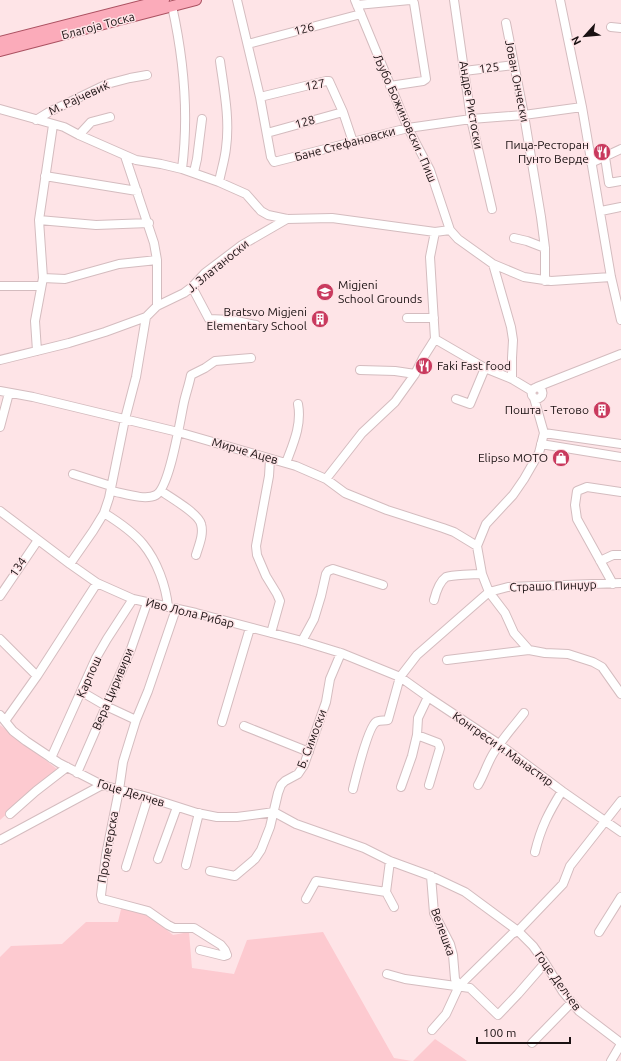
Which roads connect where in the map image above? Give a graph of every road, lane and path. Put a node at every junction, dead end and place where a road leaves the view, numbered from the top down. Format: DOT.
graph roads {
  1 [pos="164,0"];
  2 [pos="196,0"];
  3 [pos="237,0"];
  4 [pos="454,0"];
  5 [pos="560,0"];
  6 [pos="356,2"];
  7 [pos="172,6"];
  8 [pos="361,14"];
  9 [pos="506,23"];
  10 [pos="611,27"];
  11 [pos="621,28"];
  12 [pos="0,42"];
  13 [pos="248,44"];
  14 [pos="0,51"];
  15 [pos="220,61"];
  16 [pos="514,65"];
  17 [pos="464,71"];
  18 [pos="147,75"];
  19 [pos="390,86"];
  20 [pos="260,97"];
  21 [pos="582,107"];
  22 [pos="0,109"];
  23 [pos="343,112"];
  24 [pos="524,115"];
  25 [pos="110,117"];
  26 [pos="202,119"];
  27 [pos="471,119"];
  28 [pos="36,120"];
  29 [pos="53,125"];
  30 [pos="408,128"];
  31 [pos="267,133"];
  32 [pos="79,135"];
  33 [pos="353,142"];
  34 [pos="621,149"];
  35 [pos="125,156"];
  36 [pos="605,157"];
  37 [pos="591,163"];
  38 [pos="182,169"];
  39 [pos="194,172"];
  40 [pos="46,176"];
  41 [pos="621,181"];
  42 [pos="219,182"];
  43 [pos="137,191"];
  44 [pos="621,207"];
  45 [pos="492,209"];
  46 [pos="601,211"];
  47 [pos="287,219"];
  48 [pos="39,220"];
  49 [pos="148,223"];
  50 [pos="450,230"];
  51 [pos="436,232"];
  52 [pos="514,238"];
  53 [pos="545,248"];
  54 [pos="157,260"];
  55 [pos="493,264"];
  56 [pos="611,277"];
  57 [pos="544,281"];
  58 [pos="42,282"];
  59 [pos="0,286"];
  60 [pos="192,287"];
  61 [pos="157,306"];
  62 [pos="146,317"];
  63 [pos="407,318"];
  64 [pos="434,318"];
  65 [pos="621,320"];
  66 [pos="256,325"];
  67 [pos="435,339"];
  68 [pos="37,351"];
  69 [pos="621,354"];
  70 [pos="251,358"];
  71 [pos="0,360"];
  72 [pos="485,368"];
  73 [pos="360,370"];
  74 [pos="415,374"];
  75 [pos="512,379"];
  76 [pos="0,391"];
  77 [pos="9,393"];
  78 [pos="537,393"];
  79 [pos="456,400"];
  80 [pos="298,404"];
  81 [pos="125,419"];
  82 [pos="0,427"];
  83 [pos="178,432"];
  84 [pos="544,433"];
  85 [pos="541,444"];
  86 [pos="621,444"];
  87 [pos="620,454"];
  88 [pos="270,459"];
  89 [pos="286,463"];
  90 [pos="73,474"];
  91 [pos="326,479"];
  92 [pos="111,488"];
  93 [pos="161,491"];
  94 [pos="621,492"];
  95 [pos="0,511"];
  96 [pos="104,513"];
  97 [pos="38,540"];
  98 [pos="477,546"];
  99 [pos="196,555"];
  100 [pos="621,555"];
  101 [pos="600,561"];
  102 [pos="70,564"];
  103 [pos="482,574"];
  104 [pos="97,583"];
  105 [pos="617,584"];
  106 [pos="383,585"];
  107 [pos="489,592"];
  108 [pos="0,596"];
  109 [pos="133,599"];
  110 [pos="434,600"];
  111 [pos="147,603"];
  112 [pos="172,608"];
  113 [pos="250,628"];
  114 [pos="271,633"];
  115 [pos="0,638"];
  116 [pos="302,641"];
  117 [pos="529,650"];
  118 [pos="341,653"];
  119 [pos="448,660"];
  120 [pos="37,676"];
  121 [pos="400,677"];
  122 [pos="82,692"];
  123 [pos="621,694"];
  124 [pos="428,697"];
  125 [pos="106,706"];
  126 [pos="524,713"];
  127 [pos="3,718"];
  128 [pos="136,720"];
  129 [pos="222,722"];
  130 [pos="244,726"];
  131 [pos="417,735"];
  132 [pos="499,744"];
  133 [pos="309,752"];
  134 [pos="51,758"];
  135 [pos="67,767"];
  136 [pos="77,773"];
  137 [pos="102,785"];
  138 [pos="429,785"];
  139 [pos="478,785"];
  140 [pos="401,787"];
  141 [pos="353,789"];
  142 [pos="119,790"];
  143 [pos="562,791"];
  144 [pos="148,798"];
  145 [pos="621,801"];
  146 [pos="177,807"];
  147 [pos="274,812"];
  148 [pos="199,813"];
  149 [pos="10,814"];
  150 [pos="606,821"];
  151 [pos="621,832"];
  152 [pos="0,840"];
  153 [pos="535,852"];
  154 [pos="158,859"];
  155 [pos="390,861"];
  156 [pos="186,865"];
  157 [pos="126,866"];
  158 [pos="210,871"];
  159 [pos="431,876"];
  160 [pos="386,892"];
  161 [pos="621,898"];
  162 [pos="306,899"];
  163 [pos="394,907"];
  164 [pos="518,931"];
  165 [pos="599,932"];
  166 [pos="200,950"];
  167 [pos="545,962"];
  168 [pos="387,974"];
  169 [pos="458,986"];
  170 [pos="572,1002"];
  171 [pos="432,1030"];
  172 [pos="532,1043"];
  173 [pos="621,1043"];
  174 [pos="611,1061"];
  1 -- 12 [label="main road"];
  2 -- 7 [label="main road, Благоја Тоска"];
  3 -- 13 [label="street, Бане Стефановски"];
  4 -- 17 [label="street, Андре Ристоски"];
  5 -- 21 [label="street"];
  6 -- 8 [label="street, Љубо Божиновски - Пиш"];
  6 -- 19 [label="street"];
  7 -- 14 [label="main road, Благоја Тоска"];
  7 -- 38 [label="street"];
  8 -- 13 [label="street, 126"];
  8 -- 19 [label="street, Љубо Божиновски - Пиш"];
  9 -- 16 [label="street, Јован Ончески"];
  10 -- 11 [label="street"];
  13 -- 20 [label="street, Бане Стефановски"];
  15 -- 42 [label="street"];
  16 -- 17 [label="street, 125"];
  16 -- 24 [label="street, Јован Ончески"];
  17 -- 27 [label="street, Андре Ристоски"];
  18 -- 28 [label="street, М. Рајчевиќ"];
  19 -- 30 [label="street, Љубо Божиновски - Пиш"];
  20 -- 23 [label="street, 127"];
  20 -- 31 [label="street, Бане Стефановски"];
  21 -- 24 [label="street, Бане Стефановски"];
  21 -- 37 [label="street"];
  22 -- 28 [label="street"];
  23 -- 31 [label="street, 128"];
  23 -- 33 [label="street, 127"];
  24 -- 27 [label="street, Бане Стефановски"];
  24 -- 53 [label="street, Јован Ончески"];
  25 -- 32 [label="street"];
  26 -- 39 [label="street"];
  27 -- 30 [label="street, Бане Стефановски"];
  27 -- 45 [label="street, Андре Ристоски"];
  28 -- 29 [label="street"];
  29 -- 32 [label="street"];
  29 -- 40 [label="street"];
  30 -- 33 [label="street, Бане Стефановски"];
  30 -- 50 [label="street, Љубо Божиновски - Пиш"];
  31 -- 33 [label="street, Бане Стефановски"];
  32 -- 35 [label="street"];
  34 -- 36 [label="street"];
  35 -- 38 [label="street"];
  35 -- 43 [label="street"];
  36 -- 37 [label="street"];
  36 -- 41 [label="street"];
  37 -- 46 [label="street"];
  38 -- 39 [label="street"];
  39 -- 42 [label="street"];
  40 -- 43 [label="street"];
  40 -- 48 [label="street"];
  42 -- 47 [label="street"];
  43 -- 49 [label="street"];
  44 -- 46 [label="street"];
  46 -- 56 [label="street"];
  47 -- 51 [label="street"];
  47 -- 60 [label="street, Ј. Златаноски"];
  48 -- 49 [label="street"];
  48 -- 58 [label="street"];
  49 -- 54 [label="street"];
  50 -- 51 [label="street"];
  50 -- 55 [label="street, Љубо Божиновски - Пиш"];
  51 -- 64 [label="street"];
  52 -- 53 [label="street"];
  53 -- 57 [label="street, Јован Ончески"];
  54 -- 58 [label="street"];
  54 -- 61 [label="street"];
  55 -- 57 [label="street, Љубо Божиновски - Пиш"];
  55 -- 75 [label="street"];
  56 -- 57 [label="street, Љубо Божиновски - Пиш"];
  56 -- 65 [label="street"];
  58 -- 59 [label="street"];
  58 -- 68 [label="street"];
  60 -- 61 [label="street, Ј. Златаноски"];
  60 -- 66 [label="street"];
  61 -- 62 [label="street, Ј. Златаноски"];
  62 -- 68 [label="street, Ј. Златаноски"];
  62 -- 81 [label="street"];
  63 -- 64 [label="street"];
  64 -- 67 [label="street"];
  67 -- 72 [label="street"];
  67 -- 74 [label="street"];
  68 -- 71 [label="street, Ј. Златаноски"];
  69 -- 78 [label="street"];
  70 -- 83 [label="street"];
  72 -- 75 [label="street"];
  72 -- 79 [label="street"];
  73 -- 74 [label="street"];
  74 -- 91 [label="street"];
  75 -- 78 [label="street"];
  76 -- 77 [label="street, Мирче Ацев"];
  77 -- 81 [label="street, Мирче Ацев"];
  77 -- 82 [label="street"];
  78 -- 84 [label="street"];
  80 -- 89 [label="street"];
  81 -- 83 [label="street, Мирче Ацев"];
  81 -- 92 [label="street"];
  83 -- 88 [label="street, Мирче Ацев"];
  83 -- 93 [label="street"];
  84 -- 85 [label="street"];
  84 -- 86 [label="street"];
  85 -- 87 [label="street"];
  85 -- 98 [label="street"];
  88 -- 89 [label="street, Мирче Ацев"];
  88 -- 114 [label="street"];
  89 -- 91 [label="street, Мирче Ацев"];
  90 -- 92 [label="street"];
  91 -- 98 [label="street, Мирче Ацев"];
  92 -- 93 [label="street"];
  92 -- 96 [label="street"];
  93 -- 99 [label="street"];
  94 -- 101 [label="street"];
  95 -- 97 [label="street, Иво Лола Рибар"];
  96 -- 102 [label="street"];
  96 -- 112 [label="street"];
  97 -- 102 [label="street, Иво Лола Рибар"];
  97 -- 108 [label="street, 134"];
  98 -- 103 [label="street"];
  100 -- 101 [label="street"];
  101 -- 105 [label="street"];
  102 -- 104 [label="street, Иво Лола Рибар"];
  103 -- 107 [label="street"];
  103 -- 110 [label="street"];
  104 -- 109 [label="street, Иво Лола Рибар"];
  104 -- 120 [label="street"];
  105 -- 107 [label="street, Страшо Пинџур"];
  106 -- 116 [label="street"];
  107 -- 117 [label="street"];
  107 -- 121 [label="street, Страшо Пинџур"];
  109 -- 111 [label="street, Иво Лола Рибар"];
  109 -- 122 [label="street, Карпош"];
  111 -- 112 [label="street, Иво Лола Рибар"];
  111 -- 125 [label="street, Вера Циривири"];
  112 -- 113 [label="street, Иво Лола Рибар"];
  112 -- 128 [label="street, Пролетерска"];
  113 -- 114 [label="street, Иво Лола Рибар"];
  113 -- 129 [label="street"];
  114 -- 116 [label="street, Иво Лола Рибар"];
  115 -- 120 [label="street"];
  116 -- 118 [label="street, Иво Лола Рибар"];
  117 -- 119 [label="street"];
  117 -- 123 [label="street"];
  118 -- 121 [label="street, Иво Лола Рибар"];
  118 -- 133 [label="street, Б. Симоски"];
  120 -- 127 [label="street"];
  121 -- 124 [label="street, Конгреси и Манастир"];
  121 -- 141 [label="street"];
  122 -- 125 [label="street"];
  122 -- 134 [label="street, Карпош"];
  124 -- 131 [label="street"];
  124 -- 132 [label="street, Конгреси и Манастир"];
  125 -- 128 [label="street"];
  125 -- 136 [label="street, Вера Циривири"];
  126 -- 132 [label="street"];
  127 -- 134 [label="street, Гоце Делчев"];
  128 -- 142 [label="street, Пролетерска"];
  130 -- 133 [label="street"];
  131 -- 138 [label="street"];
  131 -- 140 [label="street"];
  132 -- 139 [label="street"];
  132 -- 143 [label="street, Конгреси и Манастир"];
  133 -- 147 [label="street, Б. Симоски"];
  134 -- 135 [label="street, Гоце Делчев"];
  135 -- 136 [label="street, Гоце Делчев"];
  135 -- 149 [label="street"];
  136 -- 137 [label="street, Гоце Делчев"];
  137 -- 142 [label="street, Гоце Делчев"];
  137 -- 152 [label="street"];
  142 -- 144 [label="street, Гоце Делчев"];
  142 -- 166 [label="street, Пролетерска"];
  143 -- 150 [label="street, Конгреси и Манастир"];
  143 -- 153 [label="street"];
  144 -- 146 [label="street, Гоце Делчев"];
  144 -- 157 [label="street"];
  145 -- 150 [label="street"];
  146 -- 148 [label="street, Гоце Делчев"];
  146 -- 154 [label="street"];
  147 -- 148 [label="street, Гоце Делчев"];
  147 -- 155 [label="street, Гоце Делчев"];
  147 -- 158 [label="street, Б. Симоски"];
  148 -- 156 [label="street"];
  150 -- 151 [label="street, Конгреси и Манастир"];
  150 -- 164 [label="street"];
  155 -- 159 [label="street, Гоце Делчев"];
  155 -- 160 [label="street"];
  159 -- 164 [label="street, Гоце Делчев"];
  159 -- 169 [label="street, Велешка"];
  160 -- 162 [label="street"];
  160 -- 163 [label="street"];
  161 -- 165 [label="street"];
  164 -- 167 [label="street, Гоце Делчев"];
  164 -- 169 [label="street"];
  167 -- 169 [label="street"];
  167 -- 170 [label="street, Гоце Делчев"];
  168 -- 169 [label="street"];
  169 -- 171 [label="street"];
  170 -- 172 [label="street"];
  170 -- 173 [label="street, Гоце Делчев"];
  173 -- 174 [label="street"];
}
